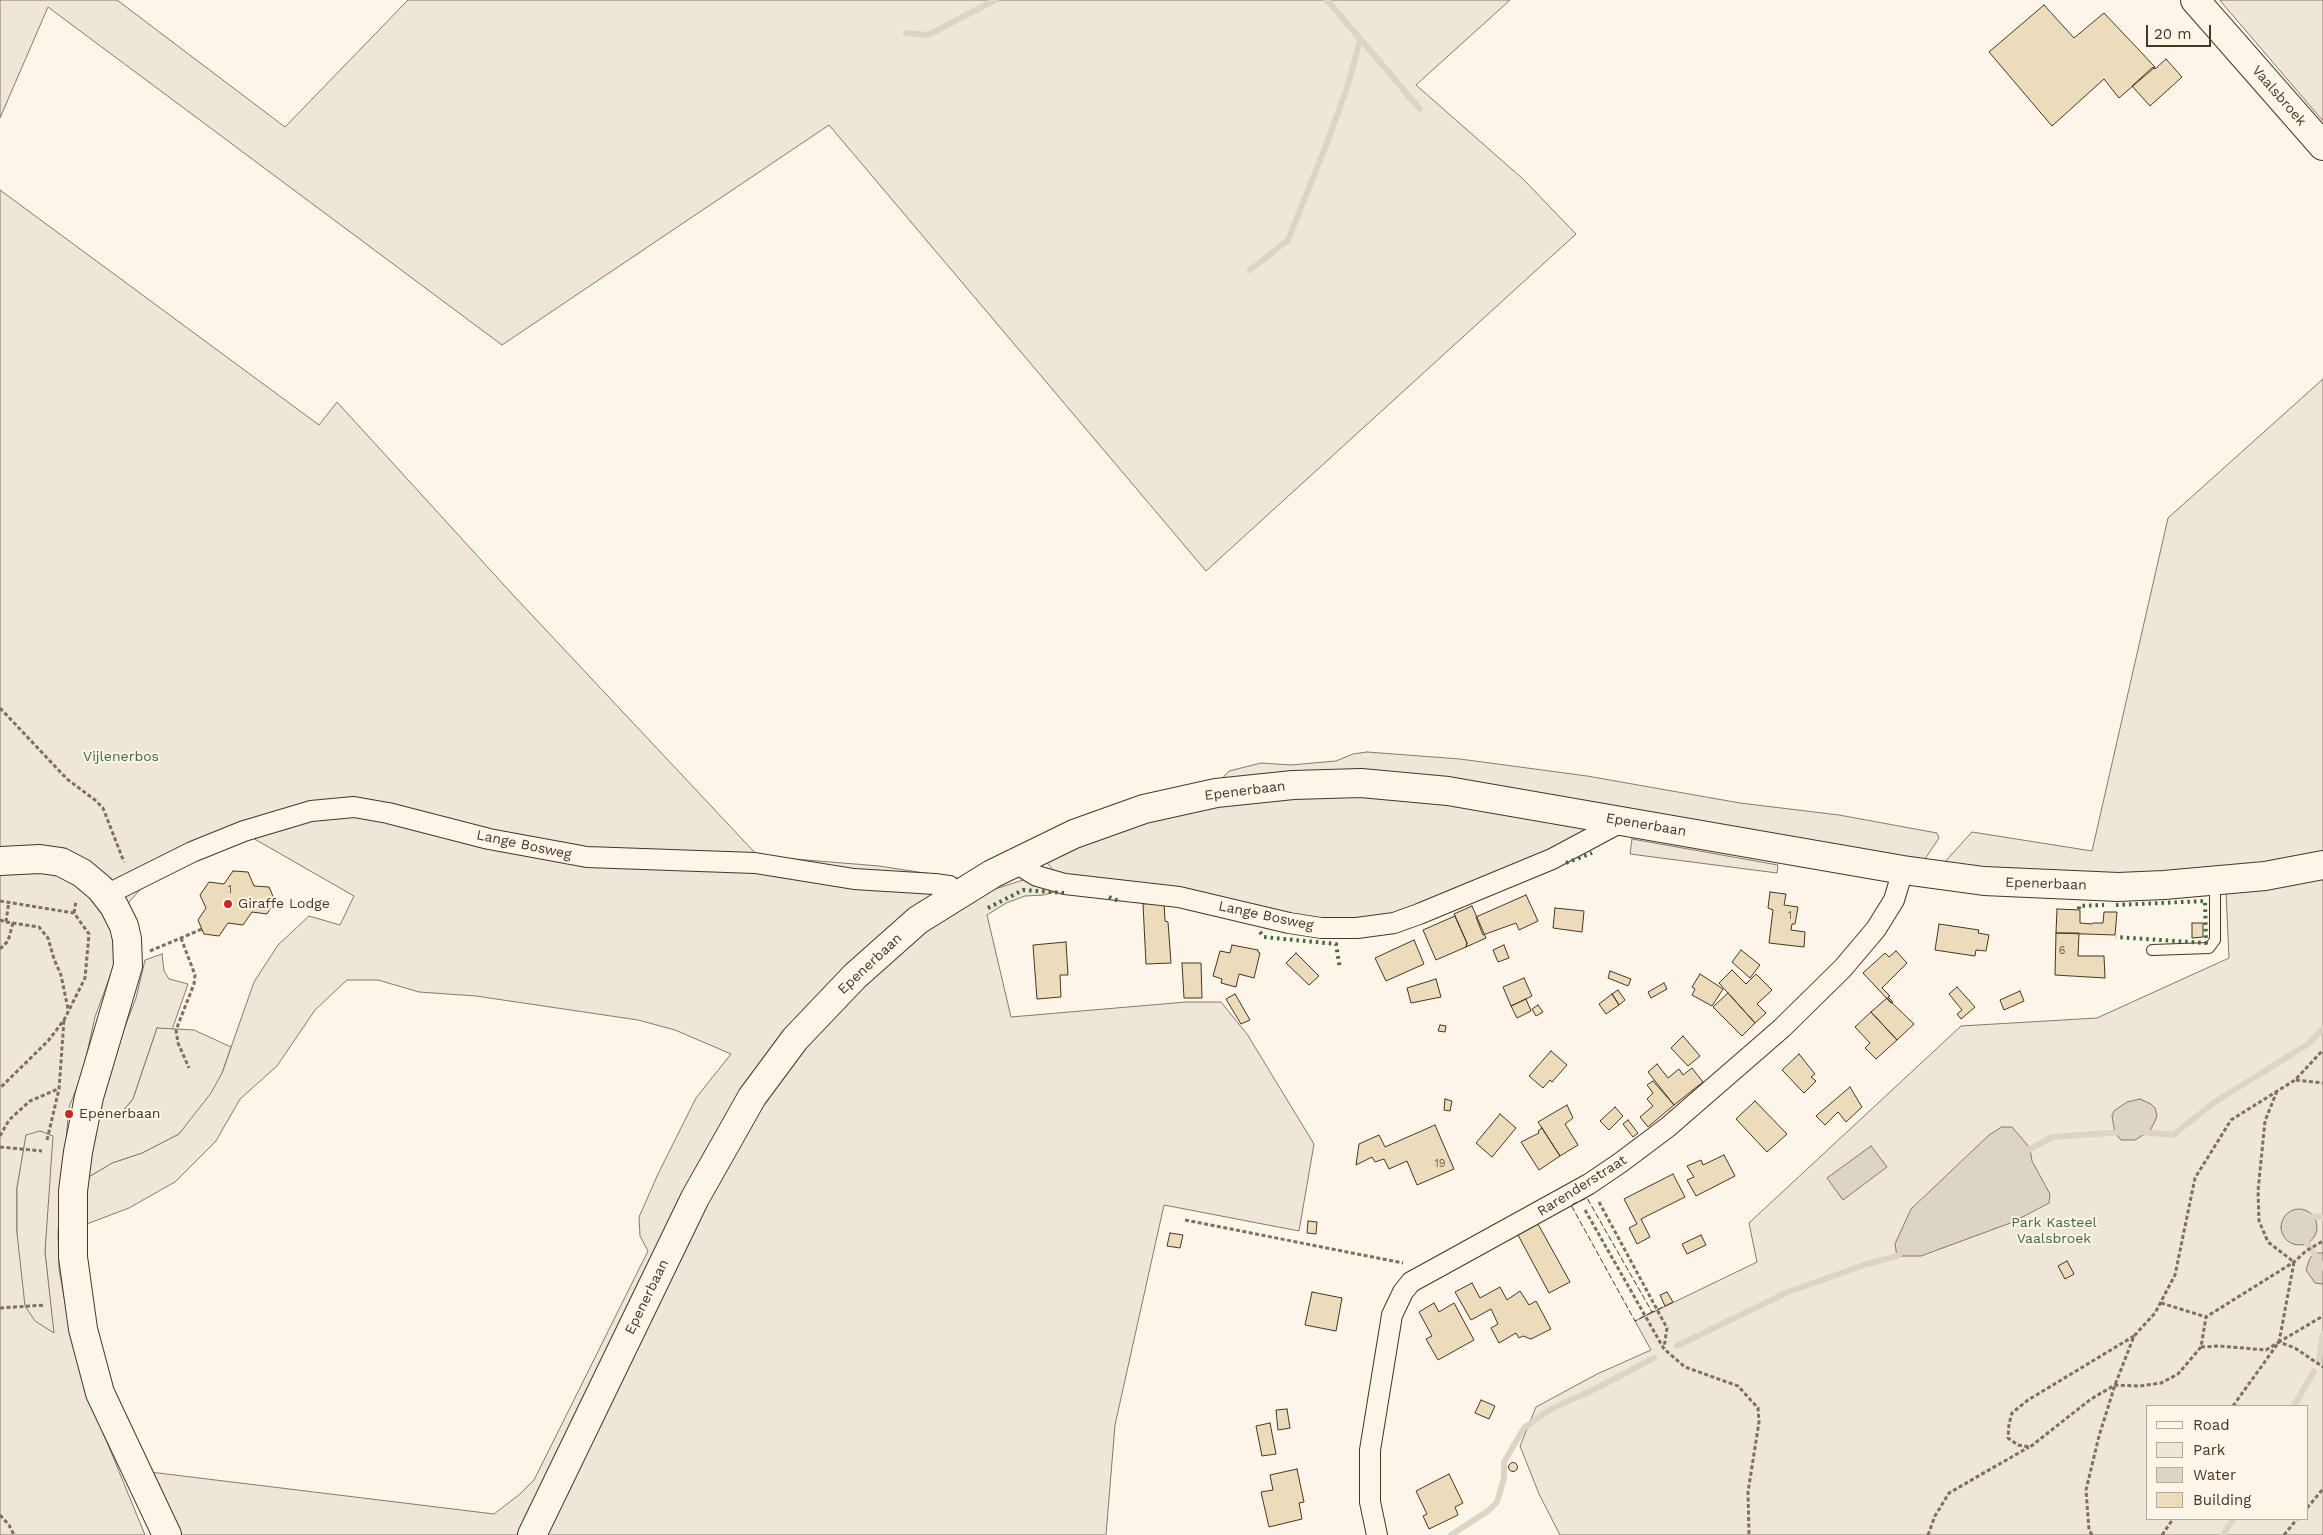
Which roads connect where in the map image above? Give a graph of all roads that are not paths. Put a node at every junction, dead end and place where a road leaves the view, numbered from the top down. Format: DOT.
graph roads {
  1 [pos="2195,0"];
  2 [pos="2323,146"];
  3 [pos="1623,821"];
  4 [pos="0,861"];
  5 [pos="1014,862"];
  6 [pos="2323,865"];
  7 [pos="1903,870"];
  8 [pos="2215,882"];
  9 [pos="106,896"];
  10 [pos="956,896"];
  11 [pos="2152,950"];
  12 [pos="167,1535"];
  13 [pos="532,1535"];
  14 [pos="1377,1535"];
  1 -- 2 [label="street, Vaalsbroek"];
  3 -- 5 [label="street, Epenerbaan"];
  3 -- 5 [label="street, Lange Bosweg"];
  3 -- 7 [label="street, Epenerbaan"];
  4 -- 9 [label="street"];
  5 -- 10 [label="street, Epenerbaan"];
  6 -- 8 [label="street, Epenerbaan"];
  7 -- 8 [label="street, Epenerbaan"];
  7 -- 14 [label="street, Rarenderstraat"];
  8 -- 11 [label="lane"];
  9 -- 10 [label="street, Lange Bosweg"];
  9 -- 12 [label="street"];
  10 -- 13 [label="street, Epenerbaan"];
}
